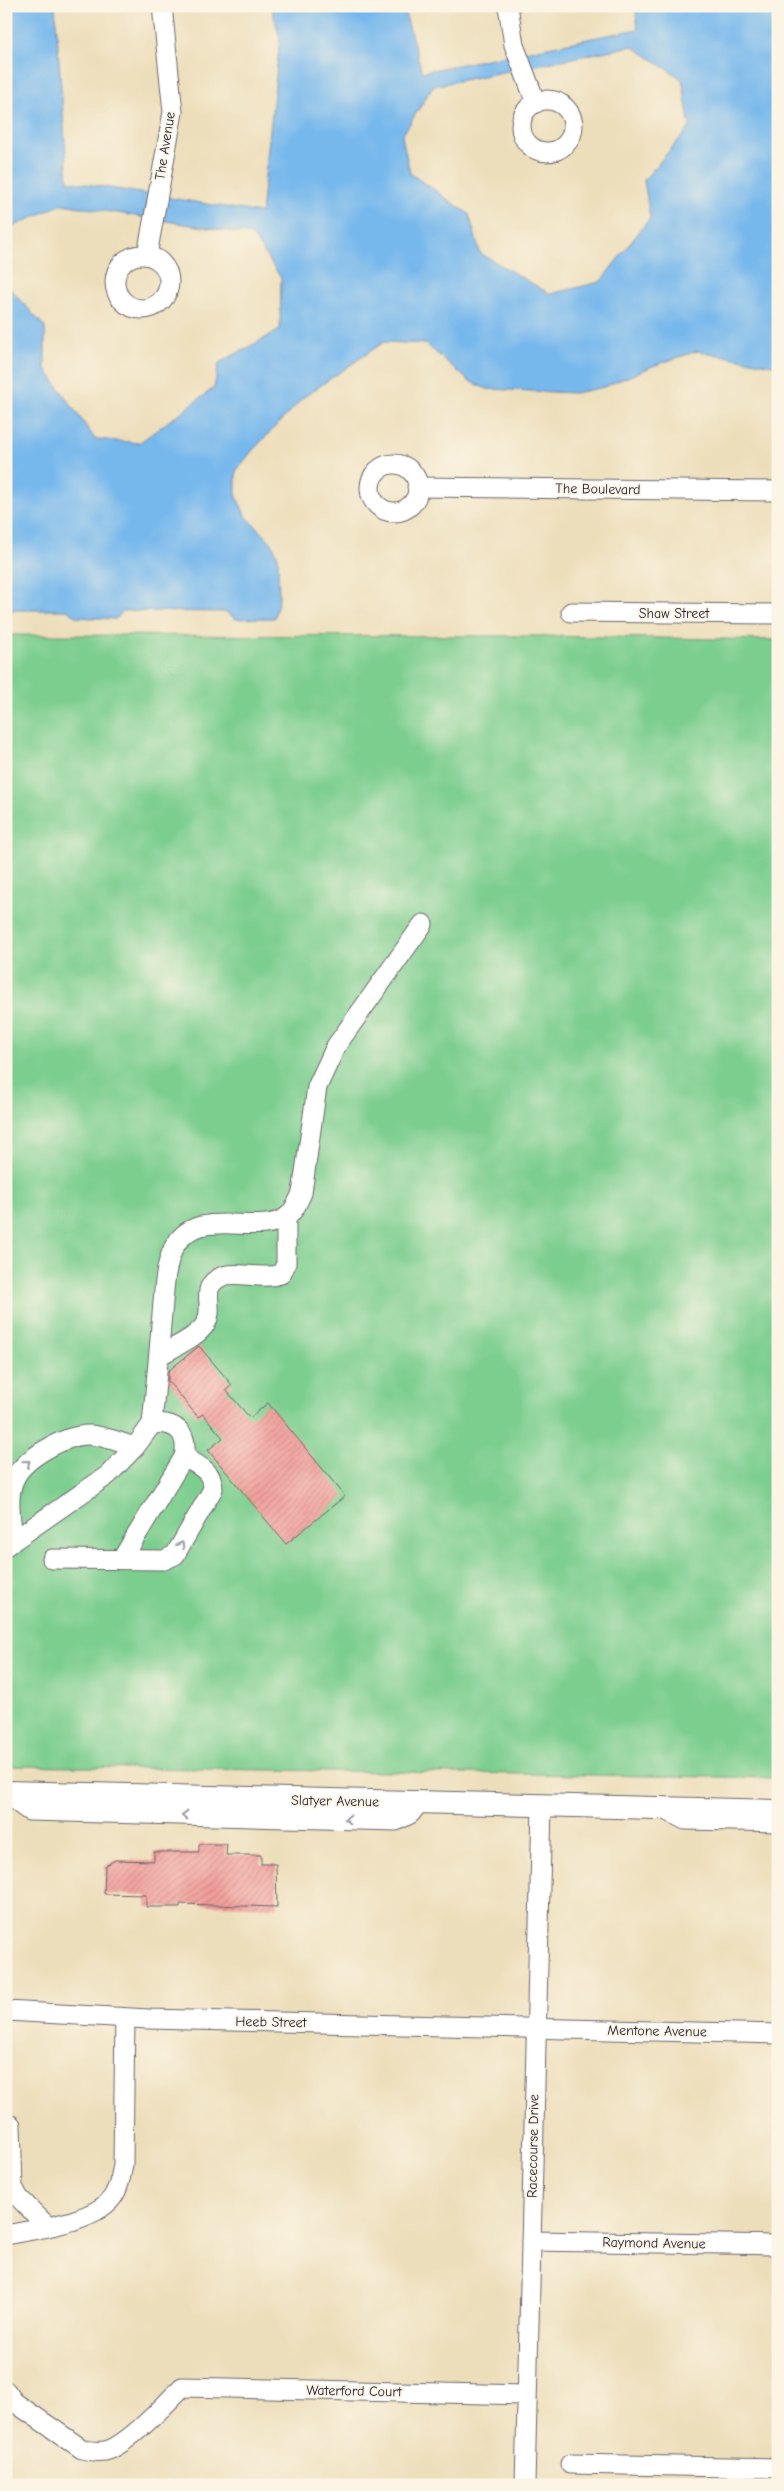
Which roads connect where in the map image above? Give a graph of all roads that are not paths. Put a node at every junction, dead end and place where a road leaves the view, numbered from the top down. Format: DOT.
graph roads {
  1 [pos="162,6"];
  2 [pos="508,6"];
  3 [pos="536,103"];
  4 [pos="146,255"];
  5 [pos="417,487"];
  6 [pos="778,491"];
  7 [pos="571,612"];
  8 [pos="778,614"];
  9 [pos="423,924"];
  10 [pos="286,1218"];
  11 [pos="159,1356"];
  12 [pos="152,1424"];
  13 [pos="135,1447"];
  14 [pos="184,1457"];
  15 [pos="10,1543"];
  16 [pos="52,1559"];
  17 [pos="122,1559"];
  18 [pos="11,1793"];
  19 [pos="542,1806"];
  20 [pos="664,1809"];
  21 [pos="778,1811"];
  22 [pos="778,1822"];
  23 [pos="6,2012"];
  24 [pos="125,2018"];
  25 [pos="536,2029"];
  26 [pos="778,2034"];
  27 [pos="11,2126"];
  28 [pos="47,2226"];
  29 [pos="6,2235"];
  30 [pos="531,2241"];
  31 [pos="778,2245"];
  32 [pos="6,2391"];
  33 [pos="526,2395"];
  34 [pos="570,2464"];
  35 [pos="778,2468"];
  36 [pos="525,2485"];
  1 -- 4 [label="street, The Avenue"];
  2 -- 3 [label="street"];
  5 -- 6 [label="street, The Boulevard"];
  7 -- 8 [label="street, Shaw Street"];
  9 -- 10 [label="street"];
  10 -- 11 [label="street"];
  10 -- 11 [label="street"];
  11 -- 12 [label="street"];
  12 -- 13 [label="street"];
  12 -- 14 [label="street"];
  13 -- 15 [label="street"];
  15 -- 13 [label="street, one-way"];
  14 -- 17 [label="street"];
  17 -- 14 [label="street, one-way"];
  16 -- 17 [label="street"];
  18 -- 19 [label="main road, Slatyer Avenue"];
  19 -- 20 [label="main road, Slatyer Avenue"];
  19 -- 25 [label="street, Racecourse Drive"];
  20 -- 21 [label="main road, Slatyer Avenue"];
  20 -- 22 [label="street, Slatyer Avenue"];
  23 -- 24 [label="street, Heeb Street"];
  24 -- 25 [label="street, Heeb Street"];
  24 -- 28 [label="street"];
  25 -- 26 [label="street, Mentone Avenue"];
  25 -- 30 [label="street, Racecourse Drive"];
  27 -- 28 [label="street"];
  28 -- 29 [label="street"];
  30 -- 31 [label="street, Raymond Avenue"];
  30 -- 33 [label="street, Racecourse Drive"];
  32 -- 33 [label="street, Waterford Court"];
  33 -- 36 [label="street, Racecourse Drive"];
  34 -- 35 [label="street"];
}
